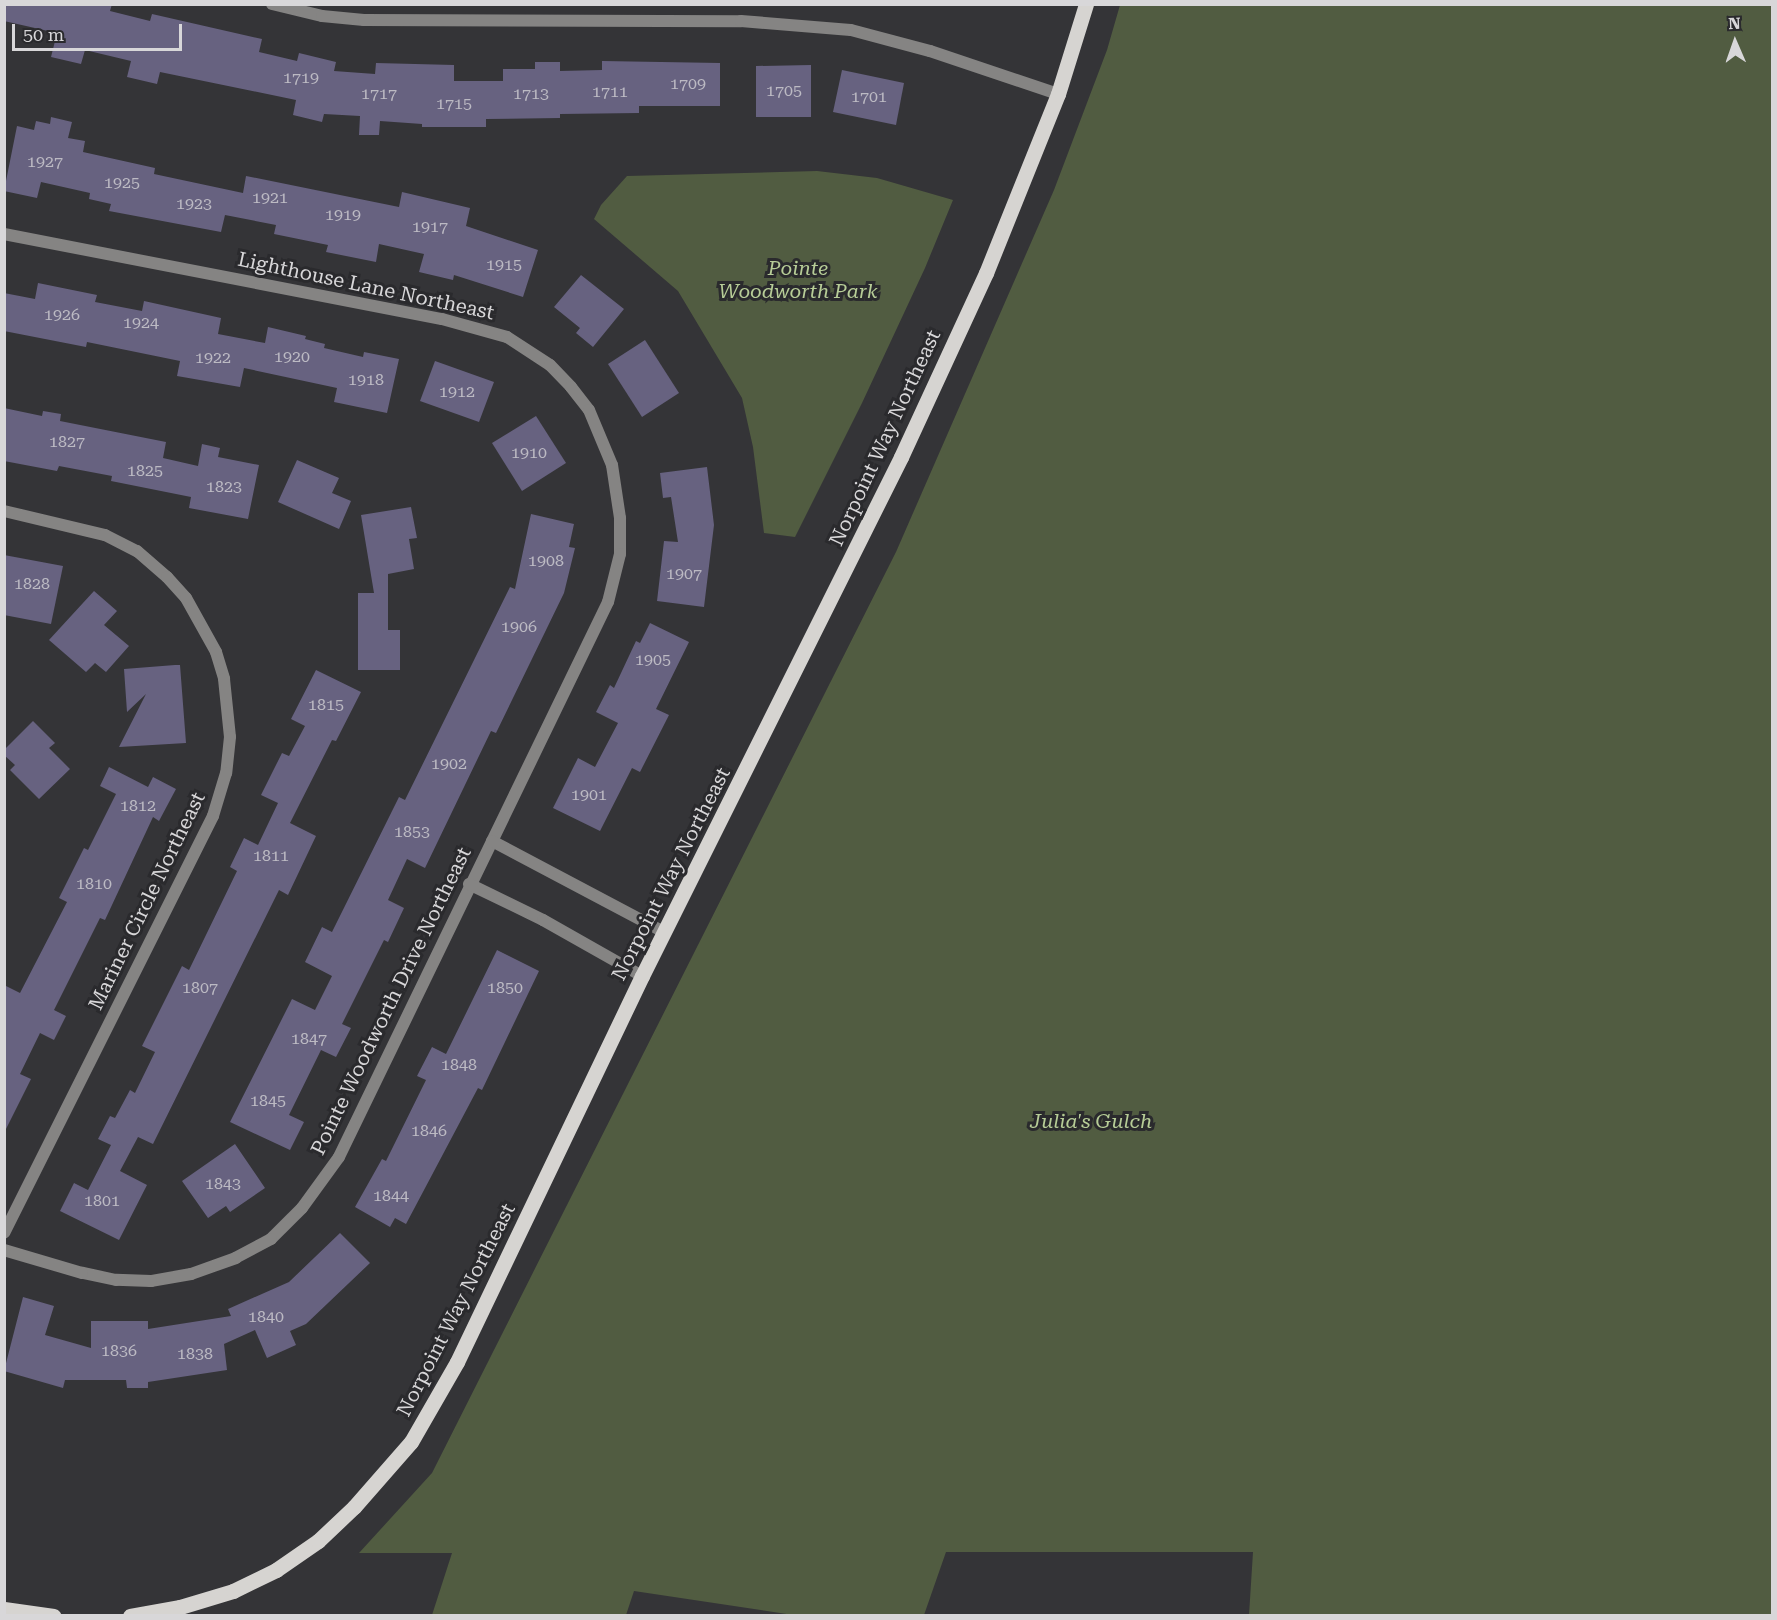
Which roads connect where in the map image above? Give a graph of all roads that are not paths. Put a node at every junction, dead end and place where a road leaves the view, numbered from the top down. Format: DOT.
graph roads {
  1 [pos="272,4"];
  2 [pos="1086,4"];
  3 [pos="1058,94"];
  4 [pos="4,234"];
  5 [pos="4,510"];
  6 [pos="492,841"];
  7 [pos="469,884"];
  8 [pos="664,932"];
  9 [pos="642,976"];
  10 [pos="4,1233"];
  11 [pos="4,1250"];
  12 [pos="4,1609"];
  13 [pos="54,1616"];
  14 [pos="130,1616"];
  1 -- 3 [label="street"];
  2 -- 3 [label="main road, Norpoint Way Northeast"];
  3 -- 8 [label="main road, Norpoint Way Northeast"];
  4 -- 6 [label="street, Lighthouse Lane Northeast"];
  5 -- 10 [label="street, Mariner Circle Northeast"];
  6 -- 7 [label="street, Pointe Woodworth Drive Northeast"];
  6 -- 8 [label="street"];
  7 -- 9 [label="street"];
  7 -- 11 [label="street, Pointe Woodworth Drive Northeast"];
  8 -- 9 [label="main road, Norpoint Way Northeast"];
  9 -- 14 [label="main road, Norpoint Way Northeast"];
  12 -- 13 [label="main road"];
}
